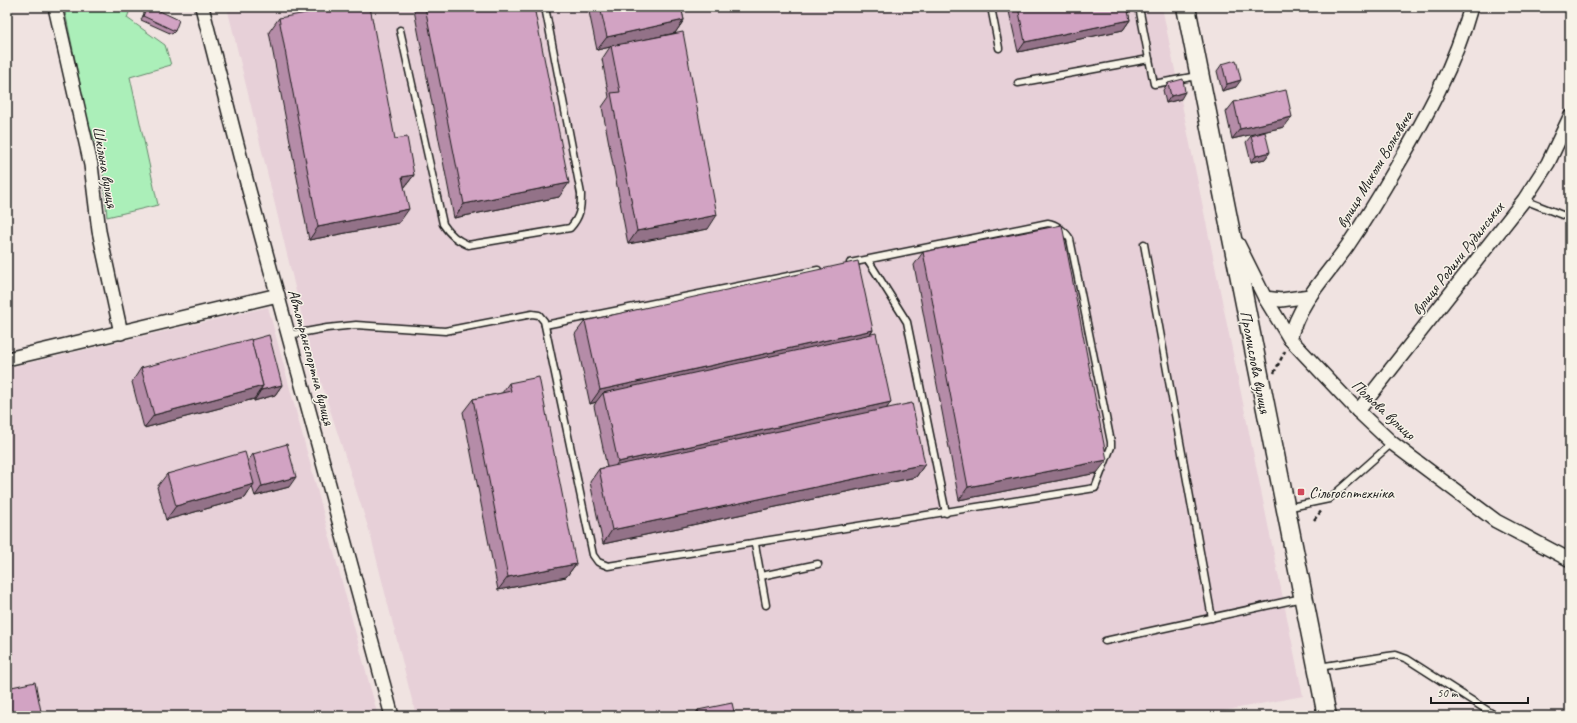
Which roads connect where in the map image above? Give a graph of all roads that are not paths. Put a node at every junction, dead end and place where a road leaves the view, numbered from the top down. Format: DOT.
graph roads {
  1 [pos="55,7"];
  2 [pos="202,7"];
  3 [pos="545,7"];
  4 [pos="991,7"];
  5 [pos="1138,7"];
  6 [pos="1186,7"];
  7 [pos="1471,7"];
  8 [pos="400,30"];
  9 [pos="999,48"];
  10 [pos="1149,59"];
  11 [pos="1200,75"];
  12 [pos="1018,83"];
  13 [pos="1570,117"];
  14 [pos="1524,200"];
  15 [pos="1570,218"];
  16 [pos="1229,228"];
  17 [pos="1144,244"];
  18 [pos="868,260"];
  19 [pos="844,264"];
  20 [pos="821,269"];
  21 [pos="278,295"];
  22 [pos="1310,296"];
  23 [pos="1265,298"];
  24 [pos="545,325"];
  25 [pos="121,333"];
  26 [pos="289,335"];
  27 [pos="1290,339"];
  28 [pos="7,359"];
  29 [pos="1358,411"];
  30 [pos="1392,443"];
  31 [pos="1286,508"];
  32 [pos="946,513"];
  33 [pos="755,544"];
  34 [pos="1570,560"];
  35 [pos="818,564"];
  36 [pos="761,576"];
  37 [pos="1304,597"];
  38 [pos="766,605"];
  39 [pos="1212,618"];
  40 [pos="1105,641"];
  41 [pos="1318,667"];
  42 [pos="392,716"];
  43 [pos="1327,716"];
  44 [pos="1496,716"];
  1 -- 25 [label="street, Шкільна вулиця"];
  2 -- 21 [label="street, Автотранспортна вулиця"];
  3 -- 8 [label="lane"];
  4 -- 9 [label="lane"];
  5 -- 10 [label="lane"];
  6 -- 11 [label="street, Промислова вулиця"];
  7 -- 22 [label="street, вулиця Миколи Волковича"];
  10 -- 11 [label="lane"];
  10 -- 12 [label="lane"];
  11 -- 16 [label="street, Промислова вулиця"];
  13 -- 14 [label="street, вулиця Родини Рудинських"];
  14 -- 15 [label="lane"];
  14 -- 29 [label="street, вулиця Родини Рудинських"];
  16 -- 23 [label="street, Польова вулиця"];
  16 -- 31 [label="street, Промислова вулиця"];
  17 -- 39 [label="lane"];
  18 -- 19 [label="lane"];
  18 -- 32 [label="lane"];
  18 -- 32 [label="lane"];
  20 -- 24 [label="lane"];
  21 -- 25 [label="street"];
  21 -- 26 [label="street, Автотранспортна вулиця"];
  22 -- 23 [label="street"];
  22 -- 27 [label="street, вулиця Миколи Волковича"];
  23 -- 27 [label="street, Польова вулиця"];
  24 -- 26 [label="lane"];
  24 -- 33 [label="lane"];
  25 -- 28 [label="street"];
  26 -- 42 [label="street, Автотранспортна вулиця"];
  27 -- 29 [label="street, Польова вулиця"];
  29 -- 30 [label="street, Польова вулиця"];
  30 -- 31 [label="lane"];
  30 -- 34 [label="street, Польова вулиця"];
  31 -- 37 [label="street, Промислова вулиця"];
  32 -- 33 [label="lane"];
  33 -- 36 [label="lane"];
  35 -- 36 [label="lane"];
  36 -- 38 [label="lane"];
  37 -- 39 [label="lane"];
  37 -- 41 [label="street, Промислова вулиця"];
  39 -- 40 [label="lane"];
  41 -- 43 [label="street, Промислова вулиця"];
  41 -- 44 [label="lane"];
}
